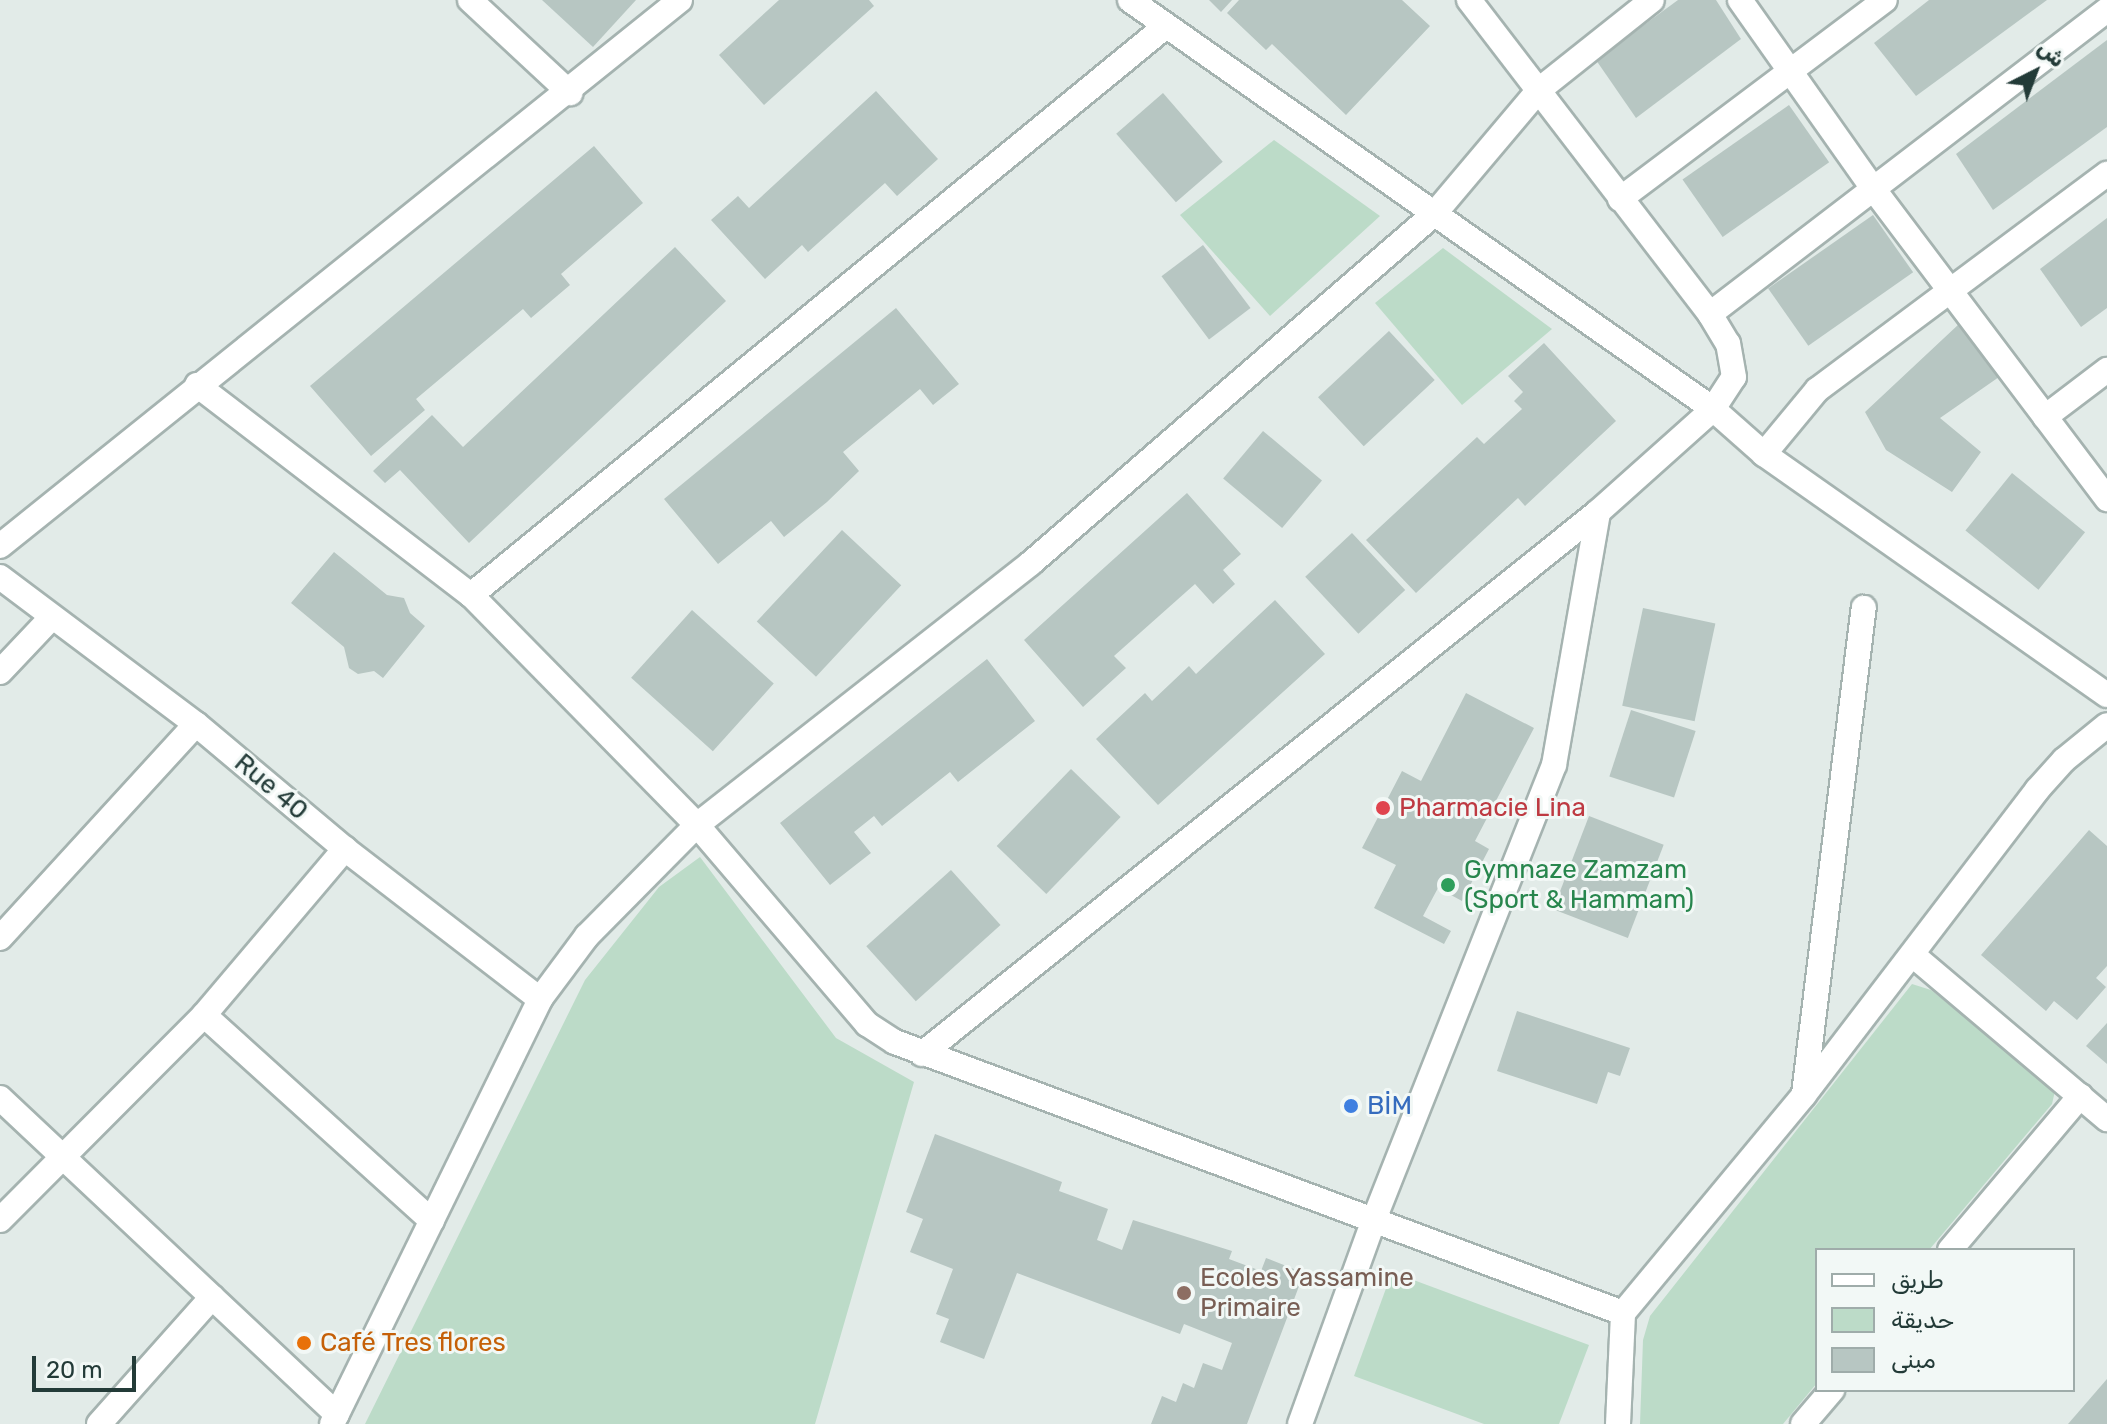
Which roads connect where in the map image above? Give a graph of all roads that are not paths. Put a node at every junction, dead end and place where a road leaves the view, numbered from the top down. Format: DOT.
graph roads {
  1 [pos="470,0"];
  2 [pos="680,0"];
  3 [pos="1130,0"];
  4 [pos="1469,0"];
  5 [pos="1652,0"];
  6 [pos="1740,0"];
  7 [pos="1885,0"];
  8 [pos="2107,10"];
  9 [pos="1166,26"];
  10 [pos="1791,71"];
  11 [pos="1539,90"];
  12 [pos="570,93"];
  13 [pos="2107,174"];
  14 [pos="1872,187"];
  15 [pos="1620,199"];
  16 [pos="1435,213"];
  17 [pos="1951,287"];
  18 [pos="1710,314"];
  19 [pos="2107,370"];
  20 [pos="197,385"];
  21 [pos="1713,409"];
  22 [pos="2045,417"];
  23 [pos="1764,454"];
  24 [pos="2107,499"];
  25 [pos="1598,512"];
  26 [pos="0,546"];
  27 [pos="0,577"];
  28 [pos="471,595"];
  29 [pos="1864,608"];
  30 [pos="51,618"];
  31 [pos="0,672"];
  32 [pos="2107,695"];
  33 [pos="196,724"];
  34 [pos="2107,725"];
  35 [pos="697,825"];
  36 [pos="345,849"];
  37 [pos="0,938"];
  38 [pos="1914,956"];
  39 [pos="540,999"];
  40 [pos="204,1015"];
  41 [pos="922,1054"];
  42 [pos="1804,1095"];
  43 [pos="2080,1096"];
  44 [pos="0,1098"];
  45 [pos="2107,1119"];
  46 [pos="60,1155"];
  47 [pos="1375,1217"];
  48 [pos="0,1220"];
  49 [pos="432,1221"];
  50 [pos="1952,1248"];
  51 [pos="212,1297"];
  52 [pos="1623,1313"];
  53 [pos="1830,1392"];
  54 [pos="335,1419"];
  55 [pos="99,1424"];
  56 [pos="1300,1424"];
  57 [pos="1618,1424"];
  58 [pos="1803,1424"];
  1 -- 12 [label="street"];
  2 -- 12 [label="street"];
  3 -- 9 [label="street"];
  4 -- 11 [label="street"];
  5 -- 11 [label="street"];
  6 -- 10 [label="street"];
  7 -- 10 [label="street"];
  8 -- 14 [label="street"];
  9 -- 16 [label="street"];
  9 -- 28 [label="street"];
  10 -- 14 [label="street"];
  10 -- 15 [label="street"];
  11 -- 15 [label="street"];
  11 -- 16 [label="street"];
  12 -- 20 [label="street"];
  13 -- 17 [label="street"];
  14 -- 17 [label="street"];
  14 -- 18 [label="street"];
  15 -- 18 [label="street"];
  16 -- 21 [label="street"];
  16 -- 35 [label="street"];
  17 -- 22 [label="street"];
  17 -- 23 [label="street"];
  18 -- 21 [label="street"];
  19 -- 22 [label="street"];
  20 -- 26 [label="street"];
  20 -- 28 [label="street"];
  21 -- 23 [label="street"];
  21 -- 25 [label="street"];
  22 -- 24 [label="street"];
  23 -- 32 [label="street"];
  25 -- 41 [label="street"];
  25 -- 47 [label="street"];
  27 -- 30 [label="street, Rue 40"];
  28 -- 35 [label="street"];
  29 -- 42 [label="street"];
  30 -- 31 [label="street"];
  30 -- 33 [label="street, Rue 40"];
  33 -- 36 [label="street, Rue 40"];
  33 -- 37 [label="street"];
  34 -- 38 [label="street"];
  35 -- 39 [label="street"];
  35 -- 41 [label="street"];
  36 -- 39 [label="street, Rue 40"];
  36 -- 40 [label="street"];
  38 -- 42 [label="street"];
  38 -- 43 [label="street"];
  39 -- 49 [label="street"];
  40 -- 46 [label="street"];
  40 -- 49 [label="street"];
  41 -- 47 [label="street"];
  42 -- 52 [label="street"];
  43 -- 45 [label="street"];
  43 -- 50 [label="street"];
  44 -- 46 [label="street"];
  46 -- 48 [label="street"];
  46 -- 51 [label="street"];
  47 -- 52 [label="street"];
  47 -- 56 [label="street"];
  49 -- 54 [label="street"];
  51 -- 54 [label="street"];
  51 -- 55 [label="street"];
  52 -- 57 [label="street"];
  53 -- 58 [label="street"];
}
